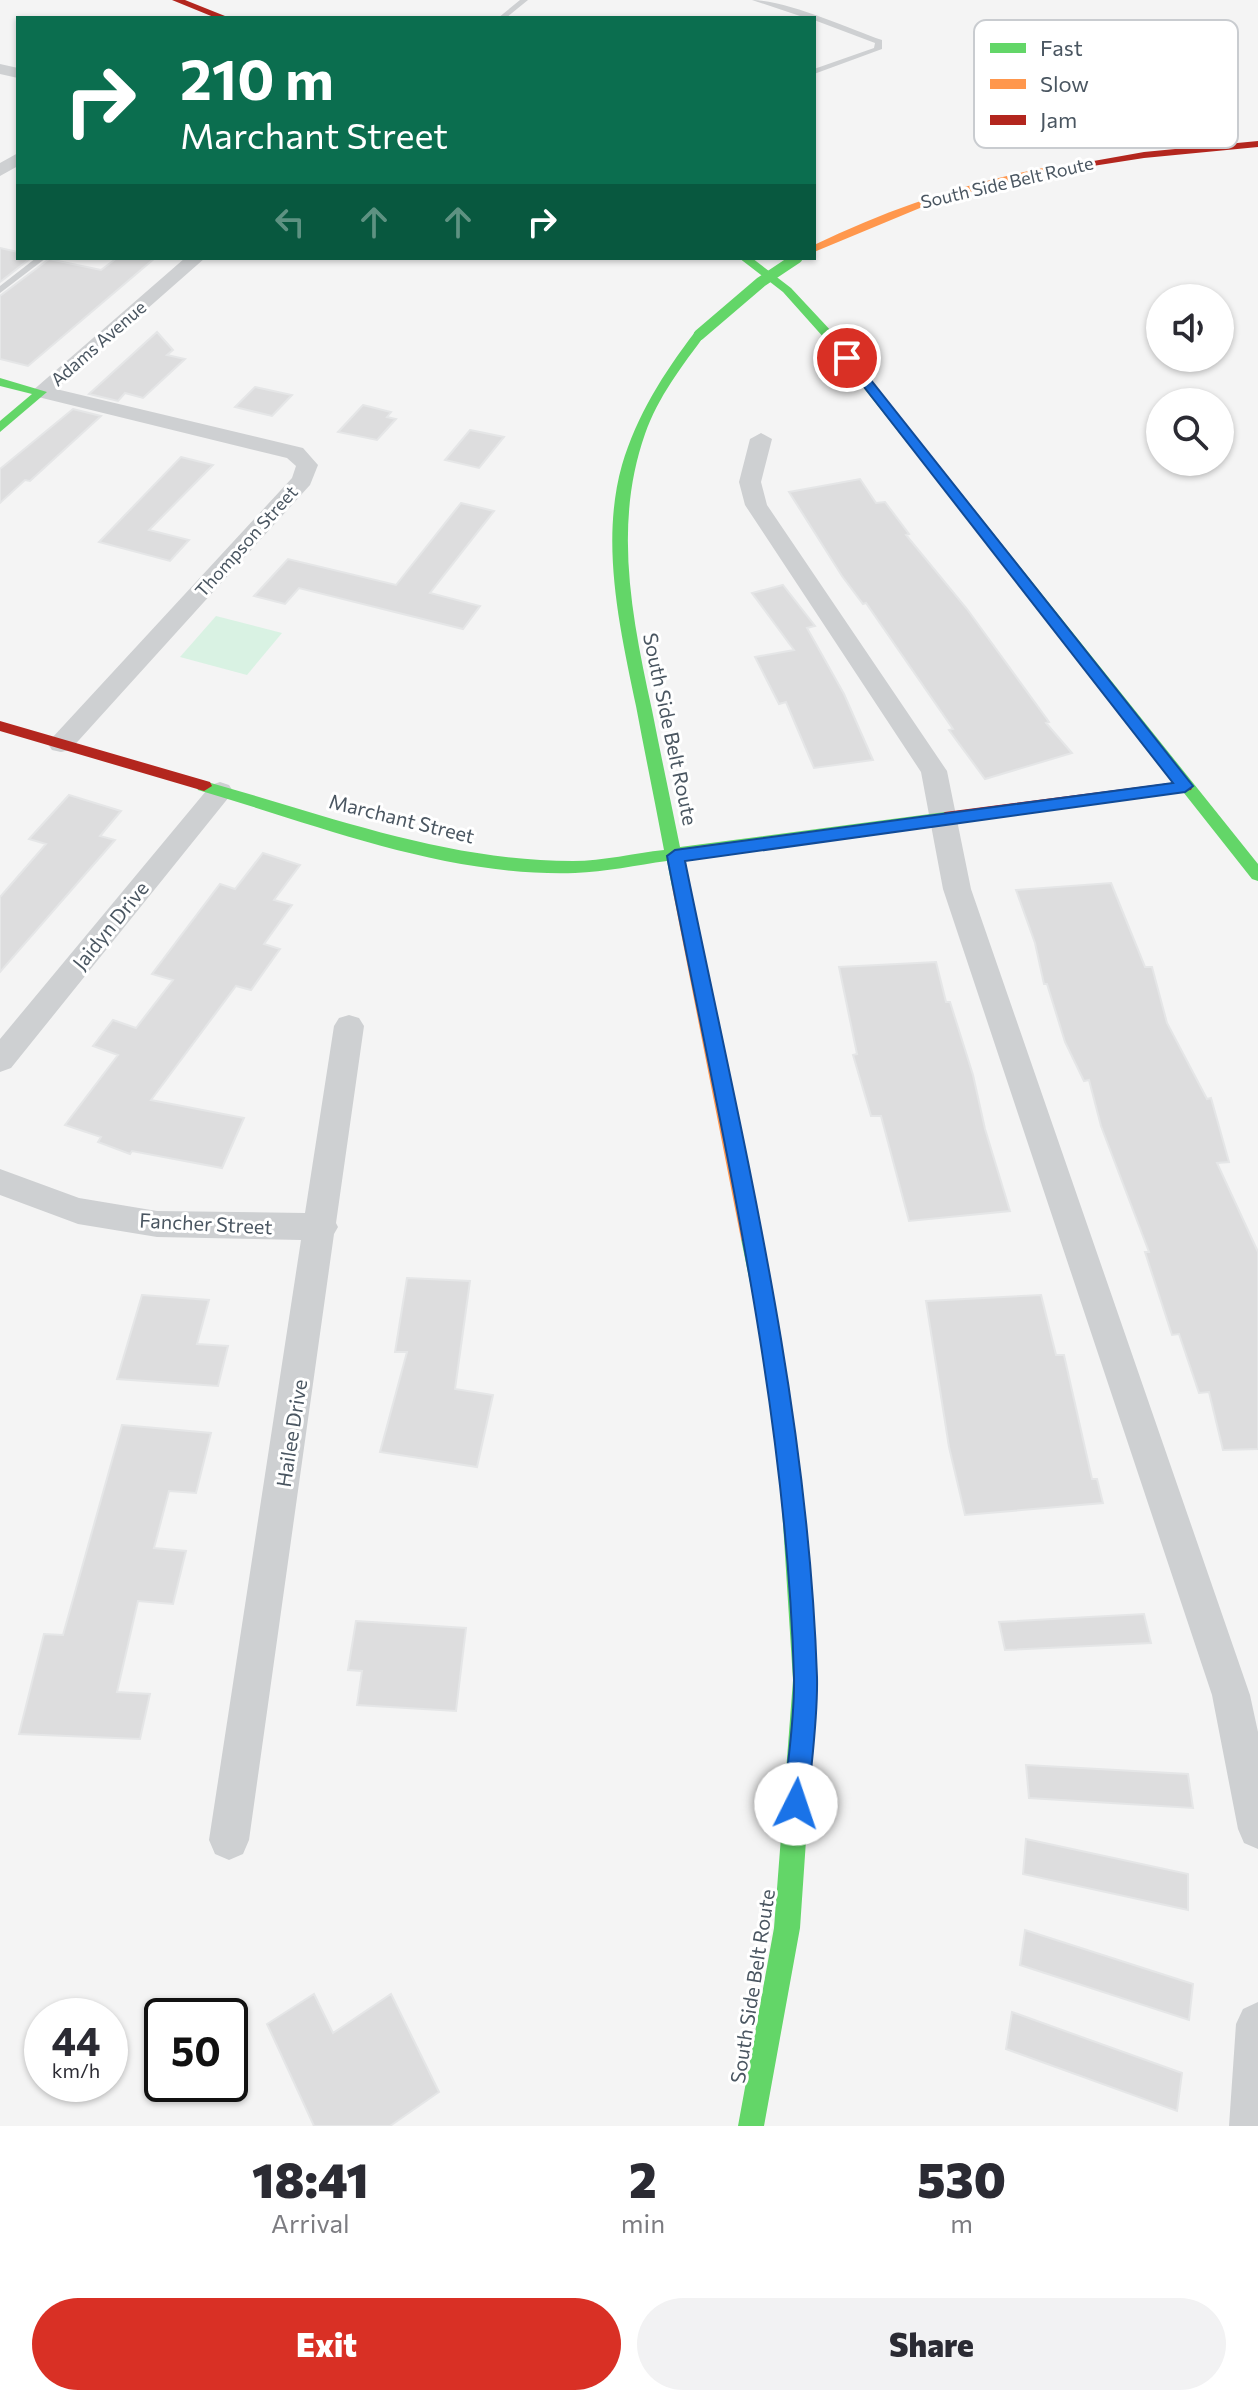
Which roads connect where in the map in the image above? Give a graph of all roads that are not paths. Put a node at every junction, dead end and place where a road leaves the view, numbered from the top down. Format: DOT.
graph roads {
  1 [pos="177,0"];
  2 [pos="524,0"];
  3 [pos="756,0"];
  4 [pos="220,16"];
  5 [pos="504,16"];
  6 [pos="808,16"];
  7 [pos="816,19"];
  8 [pos="816,71"];
  9 [pos="1258,144"];
  10 [pos="1238,146"];
  11 [pos="15,148"];
  12 [pos="1216,148"];
  13 [pos="0,171"];
  14 [pos="816,248"];
  15 [pos="39,260"];
  16 [pos="194,260"];
  17 [pos="748,260"];
  18 [pos="794,260"];
  19 [pos="0,290"];
  20 [pos="0,382"];
  21 [pos="41,392"];
  22 [pos="0,428"];
  23 [pos="761,439"];
  24 [pos="0,726"];
  25 [pos="61,744"];
  26 [pos="1185,786"];
  27 [pos="220,791"];
  28 [pos="943,820"];
  29 [pos="675,856"];
  30 [pos="1258,875"];
  31 [pos="349,1026"];
  32 [pos="0,1060"];
  33 [pos="0,1182"];
  34 [pos="322,1227"];
  35 [pos="1258,1829"];
  36 [pos="229,1840"];
  37 [pos="1258,2024"];
  38 [pos="751,2126"];
  39 [pos="1251,2126"];
  1 -- 4 [label="main road"];
  2 -- 5 [label="lane"];
  3 -- 6 [label="lane"];
  7 -- 8 [label="lane"];
  9 -- 10 [label="main road, South Side Belt Route"];
  11 -- 13 [label="street"];
  12 -- 14 [label="main road, South Side Belt Route"];
  15 -- 19 [label="lane"];
  16 -- 21 [label="street, Adams Avenue"];
  17 -- 26 [label="main road"];
  18 -- 29 [label="main road, South Side Belt Route, bridge"];
  20 -- 21 [label="main road, Thompson Street"];
  21 -- 22 [label="main road, Adams Avenue"];
  21 -- 25 [label="street, Thompson Street"];
  23 -- 28 [label="street"];
  24 -- 25 [label="main road, Marchant Street"];
  25 -- 27 [label="main road, Marchant Street"];
  26 -- 28 [label="main road, Marchant Street"];
  26 -- 30 [label="main road"];
  27 -- 29 [label="main road, Marchant Street"];
  27 -- 32 [label="street, Jaidyn Drive"];
  28 -- 29 [label="main road, Marchant Street"];
  28 -- 35 [label="street"];
  29 -- 38 [label="main road, South Side Belt Route"];
  31 -- 34 [label="street, Hailee Drive"];
  33 -- 34 [label="street, Fancher Street"];
  34 -- 36 [label="street, Hailee Drive"];
  37 -- 39 [label="street"];
}
